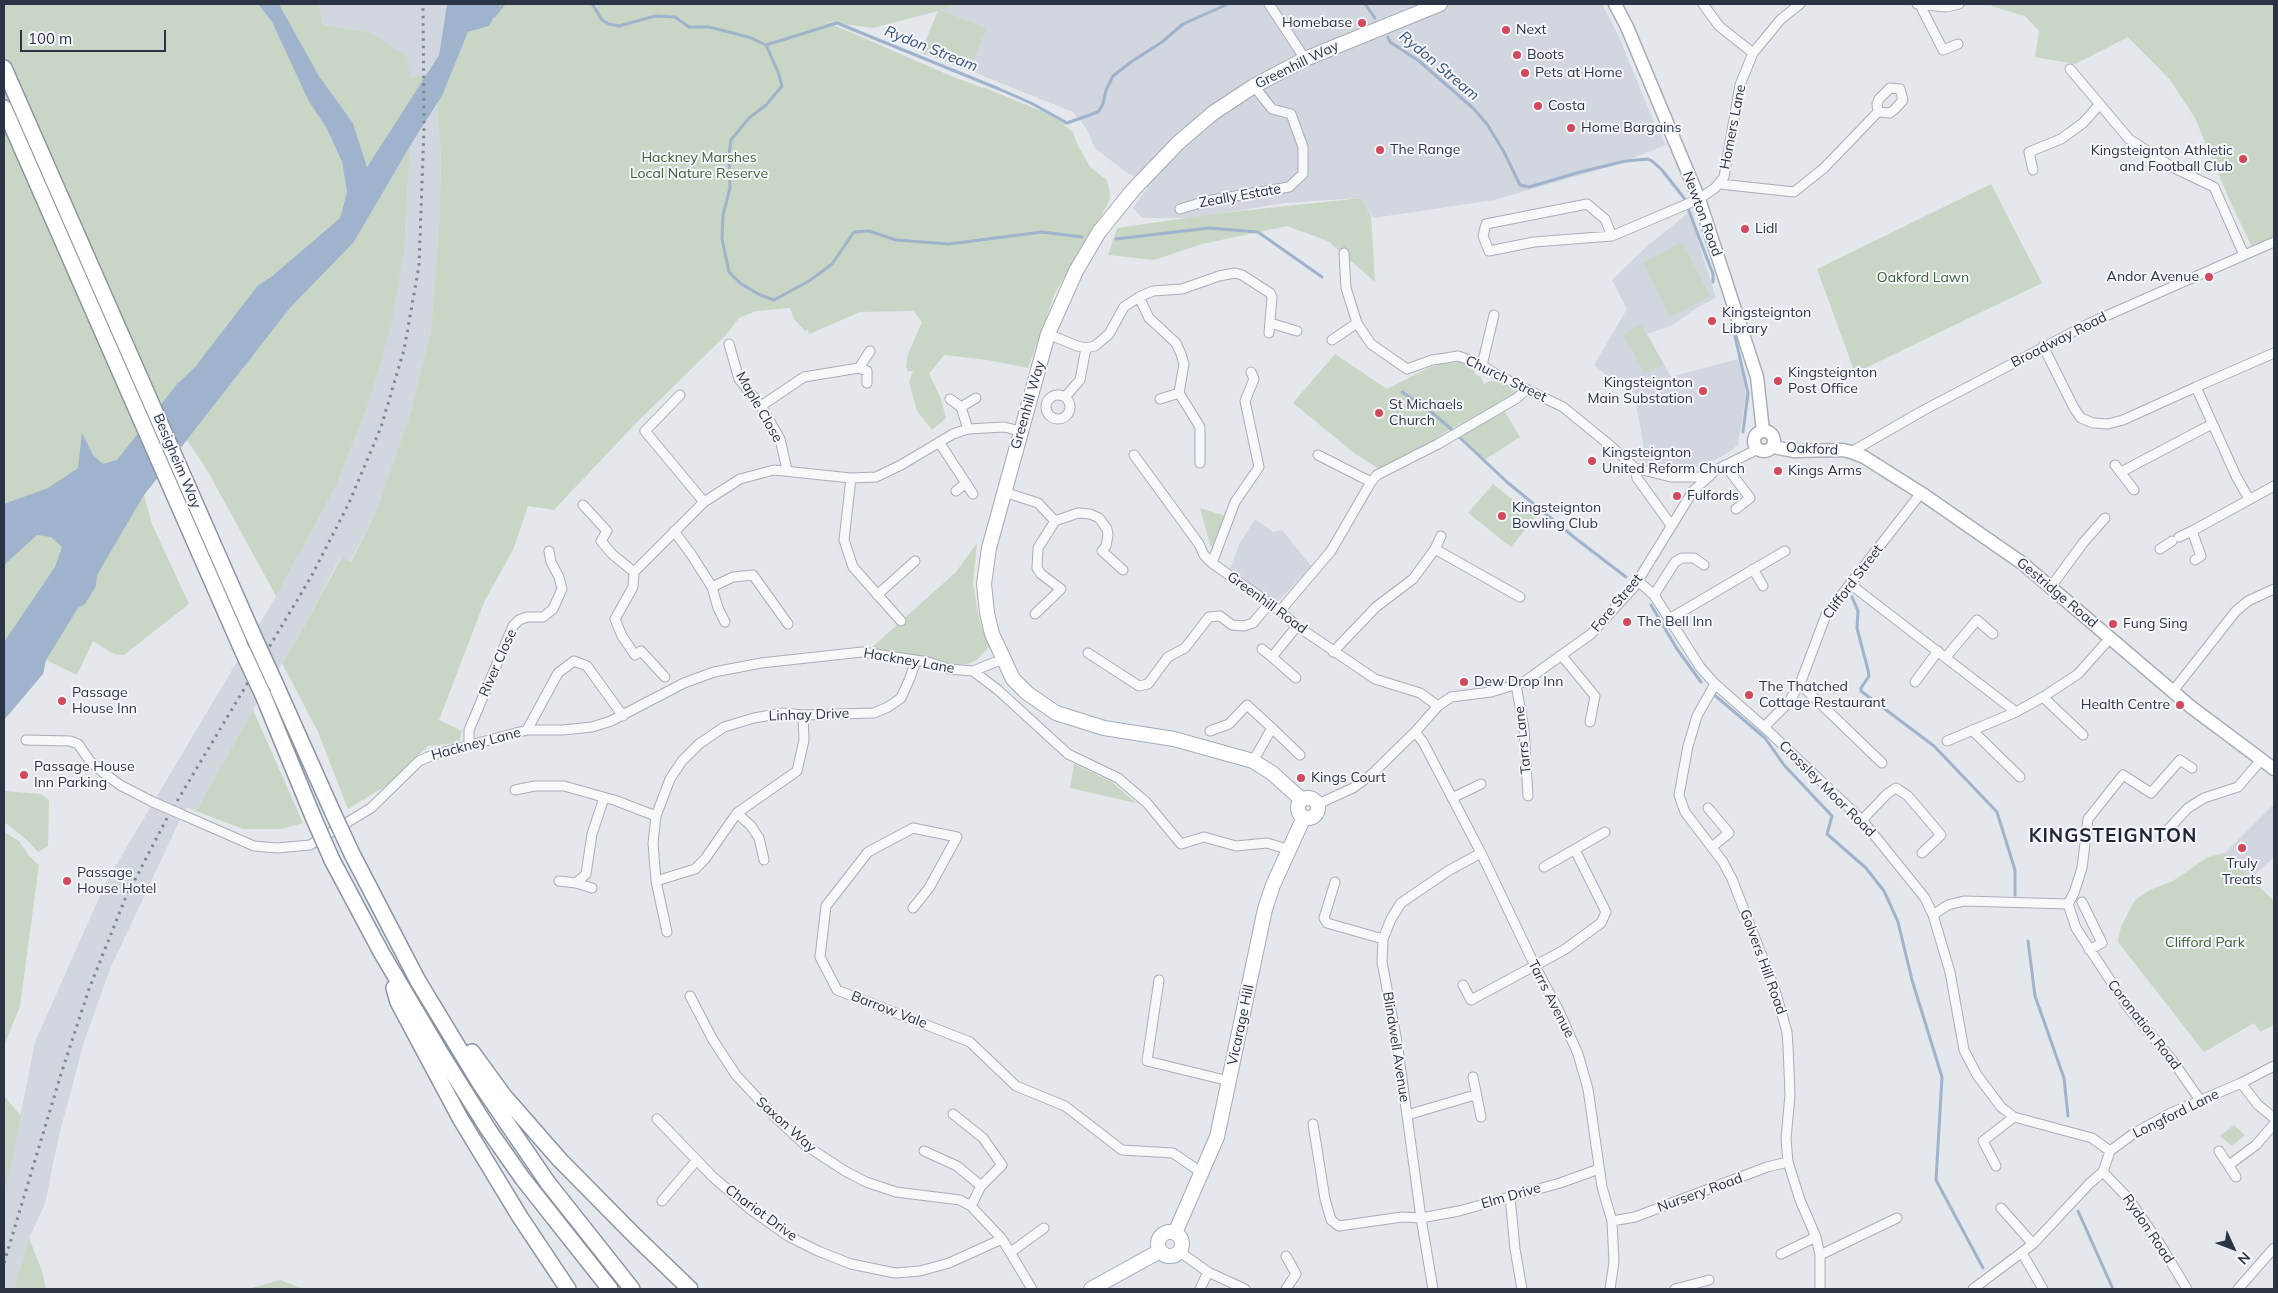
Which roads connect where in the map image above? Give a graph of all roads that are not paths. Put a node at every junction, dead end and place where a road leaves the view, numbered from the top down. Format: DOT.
graph roads {
  1 [pos="1269,4"];
  2 [pos="1440,4"];
  3 [pos="1615,4"];
  4 [pos="1703,4"];
  5 [pos="1800,4"];
  6 [pos="1917,4"];
  7 [pos="1959,4"];
  8 [pos="1958,44"];
  9 [pos="1753,53"];
  10 [pos="1306,59"];
  11 [pos="4,68"];
  12 [pos="2070,69"];
  13 [pos="1254,86"];
  14 [pos="2099,105"];
  15 [pos="4,108"];
  16 [pos="1878,112"];
  17 [pos="2033,170"];
  18 [pos="1720,184"];
  19 [pos="1695,201"];
  20 [pos="1180,209"];
  21 [pos="1612,236"];
  22 [pos="2274,242"];
  23 [pos="1344,253"];
  24 [pos="2244,255"];
  25 [pos="1139,297"];
  26 [pos="1494,315"];
  27 [pos="1357,323"];
  28 [pos="1297,331"];
  29 [pos="1048,334"];
  30 [pos="1332,340"];
  31 [pos="729,344"];
  32 [pos="2043,346"];
  33 [pos="1086,348"];
  34 [pos="870,351"];
  35 [pos="2274,353"];
  36 [pos="1482,365"];
  37 [pos="859,368"];
  38 [pos="1251,372"];
  39 [pos="867,383"];
  40 [pos="2196,388"];
  41 [pos="1527,389"];
  42 [pos="1179,393"];
  43 [pos="680,396"];
  44 [pos="976,398"];
  45 [pos="1065,398"];
  46 [pos="950,399"];
  47 [pos="1160,399"];
  48 [pos="761,406"];
  49 [pos="961,408"];
  50 [pos="2212,424"];
  51 [pos="968,428"];
  52 [pos="1020,430"];
  53 [pos="1763,431"];
  54 [pos="939,442"];
  55 [pos="1773,447"];
  56 [pos="1758,449"];
  57 [pos="1851,452"];
  58 [pos="1134,455"];
  59 [pos="1318,455"];
  60 [pos="1200,463"];
  61 [pos="1725,465"];
  62 [pos="1634,468"];
  63 [pos="787,470"];
  64 [pos="1707,476"];
  65 [pos="851,478"];
  66 [pos="966,482"];
  67 [pos="1371,482"];
  68 [pos="2274,486"];
  69 [pos="2134,490"];
  70 [pos="956,491"];
  71 [pos="1004,492"];
  72 [pos="1921,493"];
  73 [pos="973,494"];
  74 [pos="2249,499"];
  75 [pos="704,502"];
  76 [pos="583,505"];
  77 [pos="1736,509"];
  78 [pos="2105,518"];
  79 [pos="1055,521"];
  80 [pos="1671,525"];
  81 [pos="674,531"];
  82 [pos="2192,531"];
  83 [pos="1441,536"];
  84 [pos="1435,549"];
  85 [pos="2160,549"];
  86 [pos="1785,550"];
  87 [pos="549,551"];
  88 [pos="2195,560"];
  89 [pos="915,561"];
  90 [pos="1212,563"];
  91 [pos="1704,565"];
  92 [pos="1753,569"];
  93 [pos="1123,570"];
  94 [pos="634,572"];
  95 [pos="1638,581"];
  96 [pos="1850,584"];
  97 [pos="1763,586"];
  98 [pos="712,587"];
  99 [pos="2050,588"];
  100 [pos="2274,589"];
  101 [pos="1654,595"];
  102 [pos="877,596"];
  103 [pos="1520,597"];
  104 [pos="1269,604"];
  105 [pos="1280,611"];
  106 [pos="1035,614"];
  107 [pos="1669,620"];
  108 [pos="901,621"];
  109 [pos="725,622"];
  110 [pos="788,624"];
  111 [pos="1297,626"];
  112 [pos="1992,634"];
  113 [pos="2111,637"];
  114 [pos="1262,649"];
  115 [pos="1938,651"];
  116 [pos="1334,652"];
  117 [pos="1088,653"];
  118 [pos="1562,656"];
  119 [pos="1272,657"];
  120 [pos="1946,657"];
  121 [pos="1003,659"];
  122 [pos="916,660"];
  123 [pos="972,671"];
  124 [pos="665,677"];
  125 [pos="1296,678"];
  126 [pos="1915,682"];
  127 [pos="1715,684"];
  128 [pos="1800,684"];
  129 [pos="1516,685"];
  130 [pos="2173,691"];
  131 [pos="2043,697"];
  132 [pos="1438,706"];
  133 [pos="2016,712"];
  134 [pos="623,716"];
  135 [pos="803,716"];
  136 [pos="1590,722"];
  137 [pos="1764,727"];
  138 [pos="1272,728"];
  139 [pos="527,730"];
  140 [pos="1972,730"];
  141 [pos="1210,731"];
  142 [pos="1415,732"];
  143 [pos="2083,735"];
  144 [pos="26,740"];
  145 [pos="1947,741"];
  146 [pos="469,745"];
  147 [pos="1300,755"];
  148 [pos="2261,760"];
  149 [pos="1253,761"];
  150 [pos="1882,763"];
  151 [pos="2192,768"];
  152 [pos="2274,769"];
  153 [pos="2020,777"];
  154 [pos="1481,784"];
  155 [pos="515,790"];
  156 [pos="1528,796"];
  157 [pos="604,798"];
  158 [pos="1452,798"];
  159 [pos="1302,800"];
  160 [pos="1318,804"];
  161 [pos="1708,808"];
  162 [pos="737,813"];
  163 [pos="656,816"];
  164 [pos="1304,817"];
  165 [pos="1862,820"];
  166 [pos="1605,832"];
  167 [pos="2162,836"];
  168 [pos="1712,847"];
  169 [pos="1290,850"];
  170 [pos="1574,850"];
  171 [pos="1481,852"];
  172 [pos="1922,853"];
  173 [pos="764,860"];
  174 [pos="1544,867"];
  175 [pos="559,881"];
  176 [pos="656,881"];
  177 [pos="1335,882"];
  178 [pos="576,883"];
  179 [pos="592,888"];
  180 [pos="2082,902"];
  181 [pos="2068,904"];
  182 [pos="913,908"];
  183 [pos="1933,915"];
  184 [pos="667,932"];
  185 [pos="1383,939"];
  186 [pos="2089,950"];
  187 [pos="381,952"];
  188 [pos="1535,966"];
  189 [pos="1159,980"];
  190 [pos="418,981"];
  191 [pos="1464,985"];
  192 [pos="690,996"];
  193 [pos="2274,1066"];
  194 [pos="1473,1077"];
  195 [pos="1229,1080"];
  196 [pos="2241,1083"];
  197 [pos="1475,1095"];
  198 [pos="2200,1100"];
  199 [pos="953,1114"];
  200 [pos="1407,1115"];
  201 [pos="1481,1117"];
  202 [pos="2014,1117"];
  203 [pos="2274,1118"];
  204 [pos="657,1120"];
  205 [pos="1312,1124"];
  206 [pos="2274,1124"];
  207 [pos="924,1151"];
  208 [pos="2110,1151"];
  209 [pos="2219,1152"];
  210 [pos="696,1162"];
  211 [pos="1788,1162"];
  212 [pos="2229,1165"];
  213 [pos="1996,1166"];
  214 [pos="1599,1169"];
  215 [pos="2104,1172"];
  216 [pos="1202,1173"];
  217 [pos="2236,1176"];
  218 [pos="981,1186"];
  219 [pos="1510,1196"];
  220 [pos="662,1201"];
  221 [pos="971,1206"];
  222 [pos="2001,1208"];
  223 [pos="1421,1218"];
  224 [pos="1897,1218"];
  225 [pos="1612,1221"];
  226 [pos="1044,1228"];
  227 [pos="1175,1233"];
  228 [pos="1816,1237"];
  229 [pos="1002,1239"];
  230 [pos="2033,1244"];
  231 [pos="2274,1248"];
  232 [pos="1160,1251"];
  233 [pos="1010,1252"];
  234 [pos="1180,1252"];
  235 [pos="2022,1253"];
  236 [pos="1781,1254"];
  237 [pos="1820,1255"];
  238 [pos="1286,1256"];
  239 [pos="1208,1272"];
  240 [pos="1709,1280"];
  241 [pos="568,1289"];
  242 [pos="610,1289"];
  243 [pos="632,1289"];
  244 [pos="690,1289"];
  245 [pos="1032,1289"];
  246 [pos="1092,1289"];
  247 [pos="1200,1289"];
  248 [pos="1245,1289"];
  249 [pos="1286,1289"];
  250 [pos="1433,1289"];
  251 [pos="1522,1289"];
  252 [pos="1610,1289"];
  253 [pos="1676,1289"];
  254 [pos="1820,1289"];
  255 [pos="1973,1289"];
  256 [pos="2043,1289"];
  257 [pos="2187,1289"];
  258 [pos="2238,1289"];
  1 -- 10 [label="street"];
  2 -- 10 [label="main road, Greenhill Way"];
  3 -- 19 [label="main road, Newton Road"];
  4 -- 9 [label="street"];
  5 -- 9 [label="street, Homers Lane"];
  6 -- 7 [label="street"];
  6 -- 8 [label="street"];
  9 -- 18 [label="street, Homers Lane"];
  10 -- 13 [label="main road, Greenhill Way"];
  11 -- 190 [label="highway, Besigheim Way, bridge"];
  12 -- 14 [label="street"];
  13 -- 20 [label="street, Zeally Estate"];
  13 -- 29 [label="main road, Greenhill Way"];
  14 -- 17 [label="street"];
  14 -- 24 [label="street"];
  15 -- 187 [label="highway, Besigheim Way, bridge"];
  16 -- 18 [label="street"];
  18 -- 19 [label="street, Homers Lane"];
  19 -- 21 [label="street, Homers Lane"];
  19 -- 53 [label="main road, Newton Road"];
  21 -- 21 [label="street, Homers Lane"];
  22 -- 24 [label="street, Broadway Road"];
  23 -- 27 [label="street, Church Street"];
  24 -- 32 [label="street, Broadway Road"];
  25 -- 28 [label="street"];
  25 -- 33 [label="street"];
  25 -- 42 [label="street"];
  26 -- 36 [label="street"];
  27 -- 30 [label="street"];
  27 -- 36 [label="street, Church Street"];
  29 -- 33 [label="street"];
  29 -- 52 [label="main road, Greenhill Way"];
  31 -- 48 [label="street, Maple Close"];
  32 -- 40 [label="street"];
  32 -- 57 [label="street, Broadway Road"];
  33 -- 45 [label="street"];
  34 -- 37 [label="street"];
  35 -- 40 [label="street"];
  36 -- 41 [label="street, Church Street"];
  37 -- 39 [label="street"];
  37 -- 48 [label="street"];
  38 -- 90 [label="street"];
  40 -- 50 [label="street"];
  41 -- 62 [label="street, Church Street"];
  41 -- 67 [label="street"];
  42 -- 47 [label="street"];
  42 -- 60 [label="street"];
  43 -- 75 [label="street"];
  44 -- 49 [label="street"];
  46 -- 49 [label="street"];
  48 -- 63 [label="street, Maple Close"];
  49 -- 51 [label="street"];
  50 -- 69 [label="street"];
  50 -- 74 [label="street"];
  51 -- 52 [label="street"];
  51 -- 54 [label="street"];
  52 -- 71 [label="main road, Greenhill Way"];
  53 -- 55 [label="main road"];
  53 -- 56 [label="main road"];
  54 -- 65 [label="street"];
  54 -- 66 [label="street"];
  55 -- 56 [label="main road"];
  55 -- 57 [label="main road, Oakford"];
  56 -- 61 [label="street, Fore Street"];
  57 -- 72 [label="main road, Gestridge Road"];
  58 -- 90 [label="street, Greenhill Road"];
  59 -- 67 [label="street"];
  61 -- 64 [label="street, Fore Street"];
  61 -- 77 [label="street"];
  62 -- 64 [label="street, Church Street"];
  62 -- 80 [label="street, Church Street"];
  63 -- 65 [label="street"];
  63 -- 75 [label="street"];
  64 -- 80 [label="street, Fore Street"];
  65 -- 102 [label="street"];
  66 -- 70 [label="street"];
  66 -- 73 [label="street"];
  67 -- 105 [label="street"];
  68 -- 74 [label="street"];
  71 -- 79 [label="street"];
  71 -- 121 [label="main road, Greenhill Way"];
  72 -- 96 [label="street, Clifford Street"];
  72 -- 99 [label="main road, Gestridge Road"];
  74 -- 82 [label="street"];
  75 -- 81 [label="street"];
  76 -- 94 [label="street"];
  78 -- 99 [label="street"];
  79 -- 93 [label="street"];
  79 -- 106 [label="street"];
  80 -- 95 [label="street, Fore Street"];
  81 -- 94 [label="street"];
  81 -- 98 [label="street"];
  82 -- 85 [label="street"];
  82 -- 88 [label="street"];
  83 -- 84 [label="street"];
  84 -- 103 [label="street"];
  84 -- 116 [label="street"];
  86 -- 92 [label="street"];
  87 -- 146 [label="street, River Close"];
  89 -- 102 [label="street"];
  90 -- 104 [label="street, Greenhill Road"];
  91 -- 101 [label="street"];
  92 -- 97 [label="street"];
  92 -- 107 [label="street"];
  94 -- 124 [label="street"];
  95 -- 101 [label="street, Crossley Moor Road"];
  95 -- 118 [label="street, Fore Street"];
  96 -- 115 [label="street"];
  96 -- 128 [label="street, Clifford Street"];
  98 -- 109 [label="street"];
  98 -- 110 [label="street"];
  99 -- 113 [label="main road, Gestridge Road"];
  100 -- 130 [label="street"];
  101 -- 107 [label="street, Crossley Moor Road"];
  102 -- 108 [label="street"];
  104 -- 105 [label="street, Greenhill Road"];
  104 -- 117 [label="street"];
  105 -- 111 [label="street, Greenhill Road"];
  107 -- 127 [label="street, Crossley Moor Road"];
  111 -- 116 [label="street, Greenhill Road"];
  111 -- 119 [label="street"];
  112 -- 120 [label="street"];
  113 -- 130 [label="main road, Gestridge Road"];
  113 -- 131 [label="street"];
  114 -- 119 [label="street"];
  115 -- 120 [label="street"];
  115 -- 126 [label="street"];
  116 -- 132 [label="street, Greenhill Road"];
  118 -- 129 [label="street, Fore Street"];
  118 -- 136 [label="street"];
  119 -- 125 [label="street"];
  120 -- 133 [label="street"];
  121 -- 123 [label="street, Hackney Lane"];
  121 -- 149 [label="main road, Greenhill Way"];
  122 -- 123 [label="street, Hackney Lane"];
  122 -- 134 [label="street, Hackney Lane"];
  122 -- 135 [label="street, Linhay Drive"];
  123 -- 169 [label="street, Hackney Lane"];
  127 -- 137 [label="street, Crossley Moor Road"];
  127 -- 168 [label="street, Golvers Hill Road"];
  128 -- 137 [label="street, Clifford Street"];
  128 -- 150 [label="street"];
  129 -- 132 [label="street, Fore Street"];
  129 -- 156 [label="street, Tarrs Lane"];
  130 -- 148 [label="main road, Gestridge Road"];
  131 -- 133 [label="street"];
  131 -- 143 [label="street"];
  132 -- 142 [label="street, Vicarage Hill"];
  133 -- 140 [label="street"];
  134 -- 139 [label="street, Hackney Lane"];
  134 -- 139 [label="street"];
  135 -- 162 [label="street"];
  135 -- 163 [label="street, Linhay Drive"];
  137 -- 165 [label="street, Crossley Moor Road"];
  138 -- 141 [label="street"];
  138 -- 147 [label="street"];
  138 -- 149 [label="street"];
  139 -- 146 [label="street, Hackney Lane"];
  140 -- 145 [label="street"];
  140 -- 153 [label="street"];
  142 -- 158 [label="street, Tarrs Avenue"];
  142 -- 160 [label="street, Vicarage Hill"];
  144 -- 146 [label="street, Hackney Lane, bridge"];
  148 -- 152 [label="main road, Gestridge Road"];
  148 -- 167 [label="street"];
  149 -- 159 [label="main road, Greenhill Way"];
  151 -- 181 [label="street"];
  154 -- 158 [label="street"];
  155 -- 157 [label="street"];
  157 -- 163 [label="street"];
  157 -- 178 [label="street"];
  158 -- 171 [label="street, Tarrs Avenue"];
  159 -- 160 [label="main road"];
  159 -- 164 [label="main road, Vicarage Hill"];
  160 -- 164 [label="main road, Vicarage Hill"];
  161 -- 168 [label="street"];
  162 -- 173 [label="street"];
  162 -- 176 [label="street"];
  163 -- 176 [label="street, Linhay Drive"];
  164 -- 169 [label="main road, Vicarage Hill"];
  165 -- 172 [label="street"];
  165 -- 183 [label="street, Crossley Moor Road"];
  166 -- 170 [label="street"];
  168 -- 211 [label="street, Golvers Hill Road"];
  169 -- 195 [label="main road, Vicarage Hill"];
  170 -- 174 [label="street"];
  170 -- 188 [label="street"];
  171 -- 185 [label="street, Blindwell Avenue"];
  171 -- 188 [label="street, Tarrs Avenue"];
  175 -- 178 [label="street"];
  176 -- 184 [label="street, Linhay Drive"];
  177 -- 185 [label="street"];
  178 -- 179 [label="street"];
  180 -- 186 [label="street"];
  181 -- 183 [label="street"];
  181 -- 186 [label="street, Coronation Road"];
  182 -- 216 [label="street, Barrow Vale"];
  183 -- 202 [label="street, Crossley Moor Road"];
  185 -- 200 [label="street, Blindwell Avenue"];
  186 -- 198 [label="street, Coronation Road"];
  187 -- 241 [label="highway"];
  187 -- 242 [label="highway"];
  188 -- 191 [label="street"];
  188 -- 214 [label="street, Tarrs Avenue"];
  189 -- 195 [label="street"];
  190 -- 243 [label="highway"];
  190 -- 244 [label="highway"];
  192 -- 221 [label="street, Saxon Way"];
  193 -- 196 [label="street, Longford Lane"];
  194 -- 197 [label="street"];
  195 -- 216 [label="main road, Vicarage Hill"];
  196 -- 198 [label="street, Longford Lane"];
  196 -- 203 [label="street"];
  197 -- 200 [label="street"];
  197 -- 201 [label="street"];
  198 -- 208 [label="street, Longford Lane"];
  199 -- 218 [label="street"];
  200 -- 223 [label="street, Blindwell Avenue"];
  202 -- 208 [label="street, Crossley Moor Road"];
  202 -- 213 [label="street"];
  204 -- 210 [label="street, Chariot Drive"];
  205 -- 223 [label="street, Elm Drive"];
  206 -- 212 [label="street"];
  207 -- 218 [label="street"];
  208 -- 215 [label="street"];
  209 -- 212 [label="street"];
  210 -- 220 [label="street"];
  210 -- 229 [label="street, Chariot Drive"];
  211 -- 225 [label="street, Nursery Road"];
  211 -- 228 [label="street, Golvers Hill Road"];
  212 -- 217 [label="street"];
  214 -- 219 [label="street, Elm Drive"];
  214 -- 225 [label="street, Tarrs Avenue"];
  215 -- 230 [label="street"];
  215 -- 257 [label="street, Rydon Road"];
  216 -- 227 [label="main road, Vicarage Hill"];
  218 -- 221 [label="street"];
  219 -- 223 [label="street, Elm Drive"];
  219 -- 251 [label="street"];
  221 -- 229 [label="street, Saxon Way"];
  222 -- 230 [label="street"];
  223 -- 250 [label="street, Blindwell Avenue"];
  224 -- 237 [label="street"];
  225 -- 252 [label="street, Tarrs Avenue"];
  226 -- 233 [label="street"];
  227 -- 232 [label="main road"];
  227 -- 234 [label="main road"];
  228 -- 236 [label="street"];
  228 -- 237 [label="street, Golvers Hill Road"];
  229 -- 233 [label="street, Saxon Way"];
  230 -- 235 [label="street"];
  231 -- 258 [label="street"];
  232 -- 234 [label="main road"];
  232 -- 246 [label="main road"];
  233 -- 245 [label="street, Saxon Way"];
  234 -- 239 [label="street"];
  235 -- 255 [label="street"];
  235 -- 256 [label="street"];
  237 -- 254 [label="street, Golvers Hill Road"];
  238 -- 249 [label="street"];
  239 -- 247 [label="street"];
  239 -- 248 [label="street"];
  240 -- 253 [label="street"];
}
